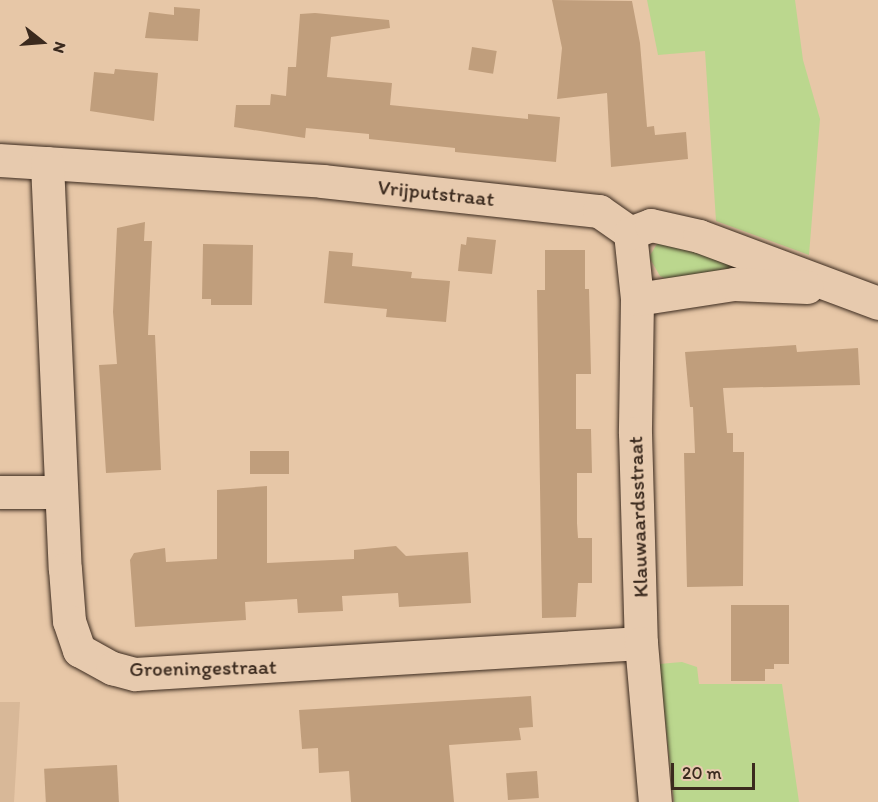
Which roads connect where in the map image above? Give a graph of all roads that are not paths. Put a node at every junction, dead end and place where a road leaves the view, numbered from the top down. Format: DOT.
graph roads {
  1 [pos="0,160"];
  2 [pos="47,163"];
  3 [pos="630,233"];
  4 [pos="866,298"];
  5 [pos="637,299"];
  6 [pos="0,492"];
  7 [pos="61,492"];
  8 [pos="641,643"];
  9 [pos="655,802"];
  1 -- 2 [label="street, Vrijputstraat"];
  2 -- 3 [label="street, Vrijputstraat"];
  2 -- 7 [label="street, Groeningestraat"];
  3 -- 4 [label="street"];
  3 -- 5 [label="street, Klauwaardsstraat"];
  4 -- 5 [label="street"];
  5 -- 8 [label="street, Klauwaardsstraat"];
  6 -- 7 [label="street"];
  7 -- 8 [label="street, Groeningestraat"];
  8 -- 9 [label="street, Klauwaardsstraat"];
}
